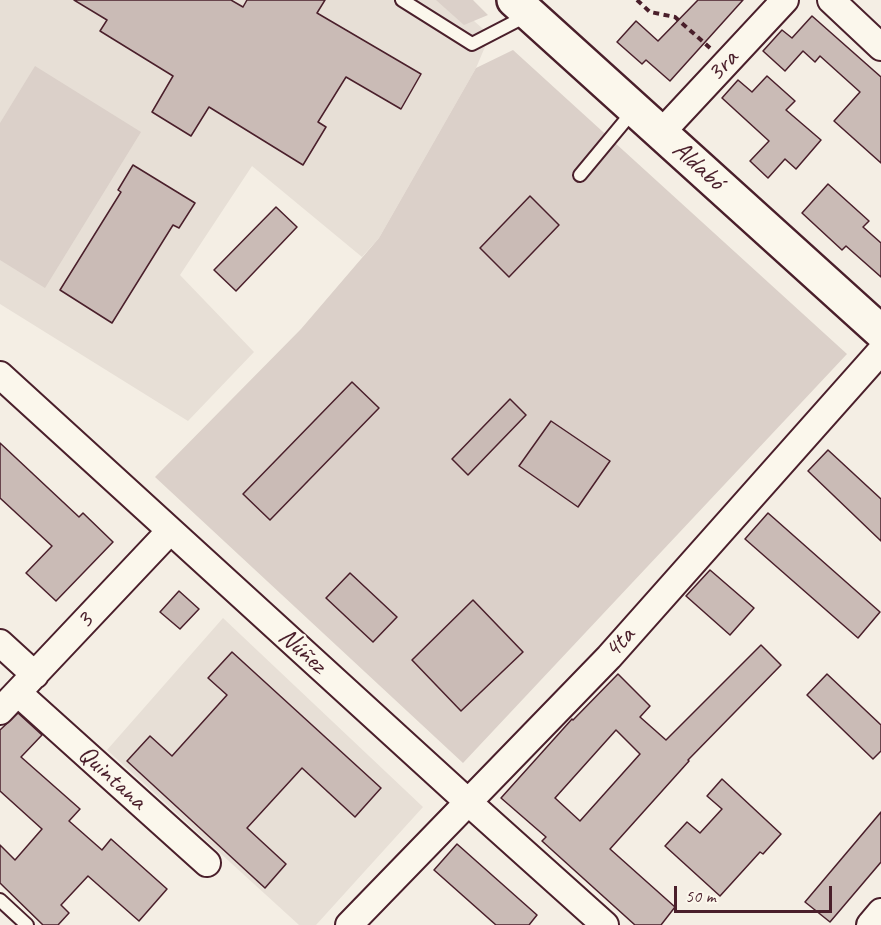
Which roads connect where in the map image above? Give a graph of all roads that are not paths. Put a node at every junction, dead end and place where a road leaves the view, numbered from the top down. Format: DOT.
graph roads {
  1 [pos="402,0"];
  2 [pos="785,0"];
  3 [pos="831,0"];
  4 [pos="522,7"];
  5 [pos="881,47"];
  6 [pos="634,109"];
  7 [pos="661,132"];
  8 [pos="579,175"];
  9 [pos="881,332"];
  10 [pos="881,351"];
  11 [pos="0,375"];
  12 [pos="170,531"];
  13 [pos="0,643"];
  14 [pos="26,684"];
  15 [pos="0,711"];
  16 [pos="468,802"];
  17 [pos="207,863"];
  18 [pos="0,900"];
  19 [pos="881,912"];
  20 [pos="27,925"];
  21 [pos="349,925"];
  22 [pos="605,925"];
  23 [pos="870,925"];
  1 -- 4 [label="lane"];
  2 -- 7 [label="street, 3ra"];
  3 -- 5 [label="street"];
  4 -- 6 [label="main road, Aldabó"];
  6 -- 7 [label="main road, Aldabó"];
  6 -- 8 [label="lane"];
  7 -- 9 [label="main road, Aldabó"];
  10 -- 16 [label="street, 4ta"];
  11 -- 12 [label="street, Núñez"];
  12 -- 14 [label="street, 3"];
  12 -- 16 [label="street, Núñez"];
  13 -- 14 [label="street, Quintana"];
  14 -- 15 [label="street, 3"];
  14 -- 17 [label="street, Quintana"];
  16 -- 21 [label="street, 4ta"];
  16 -- 22 [label="street, Núñez"];
  18 -- 20 [label="lane"];
  19 -- 23 [label="street"];
}
